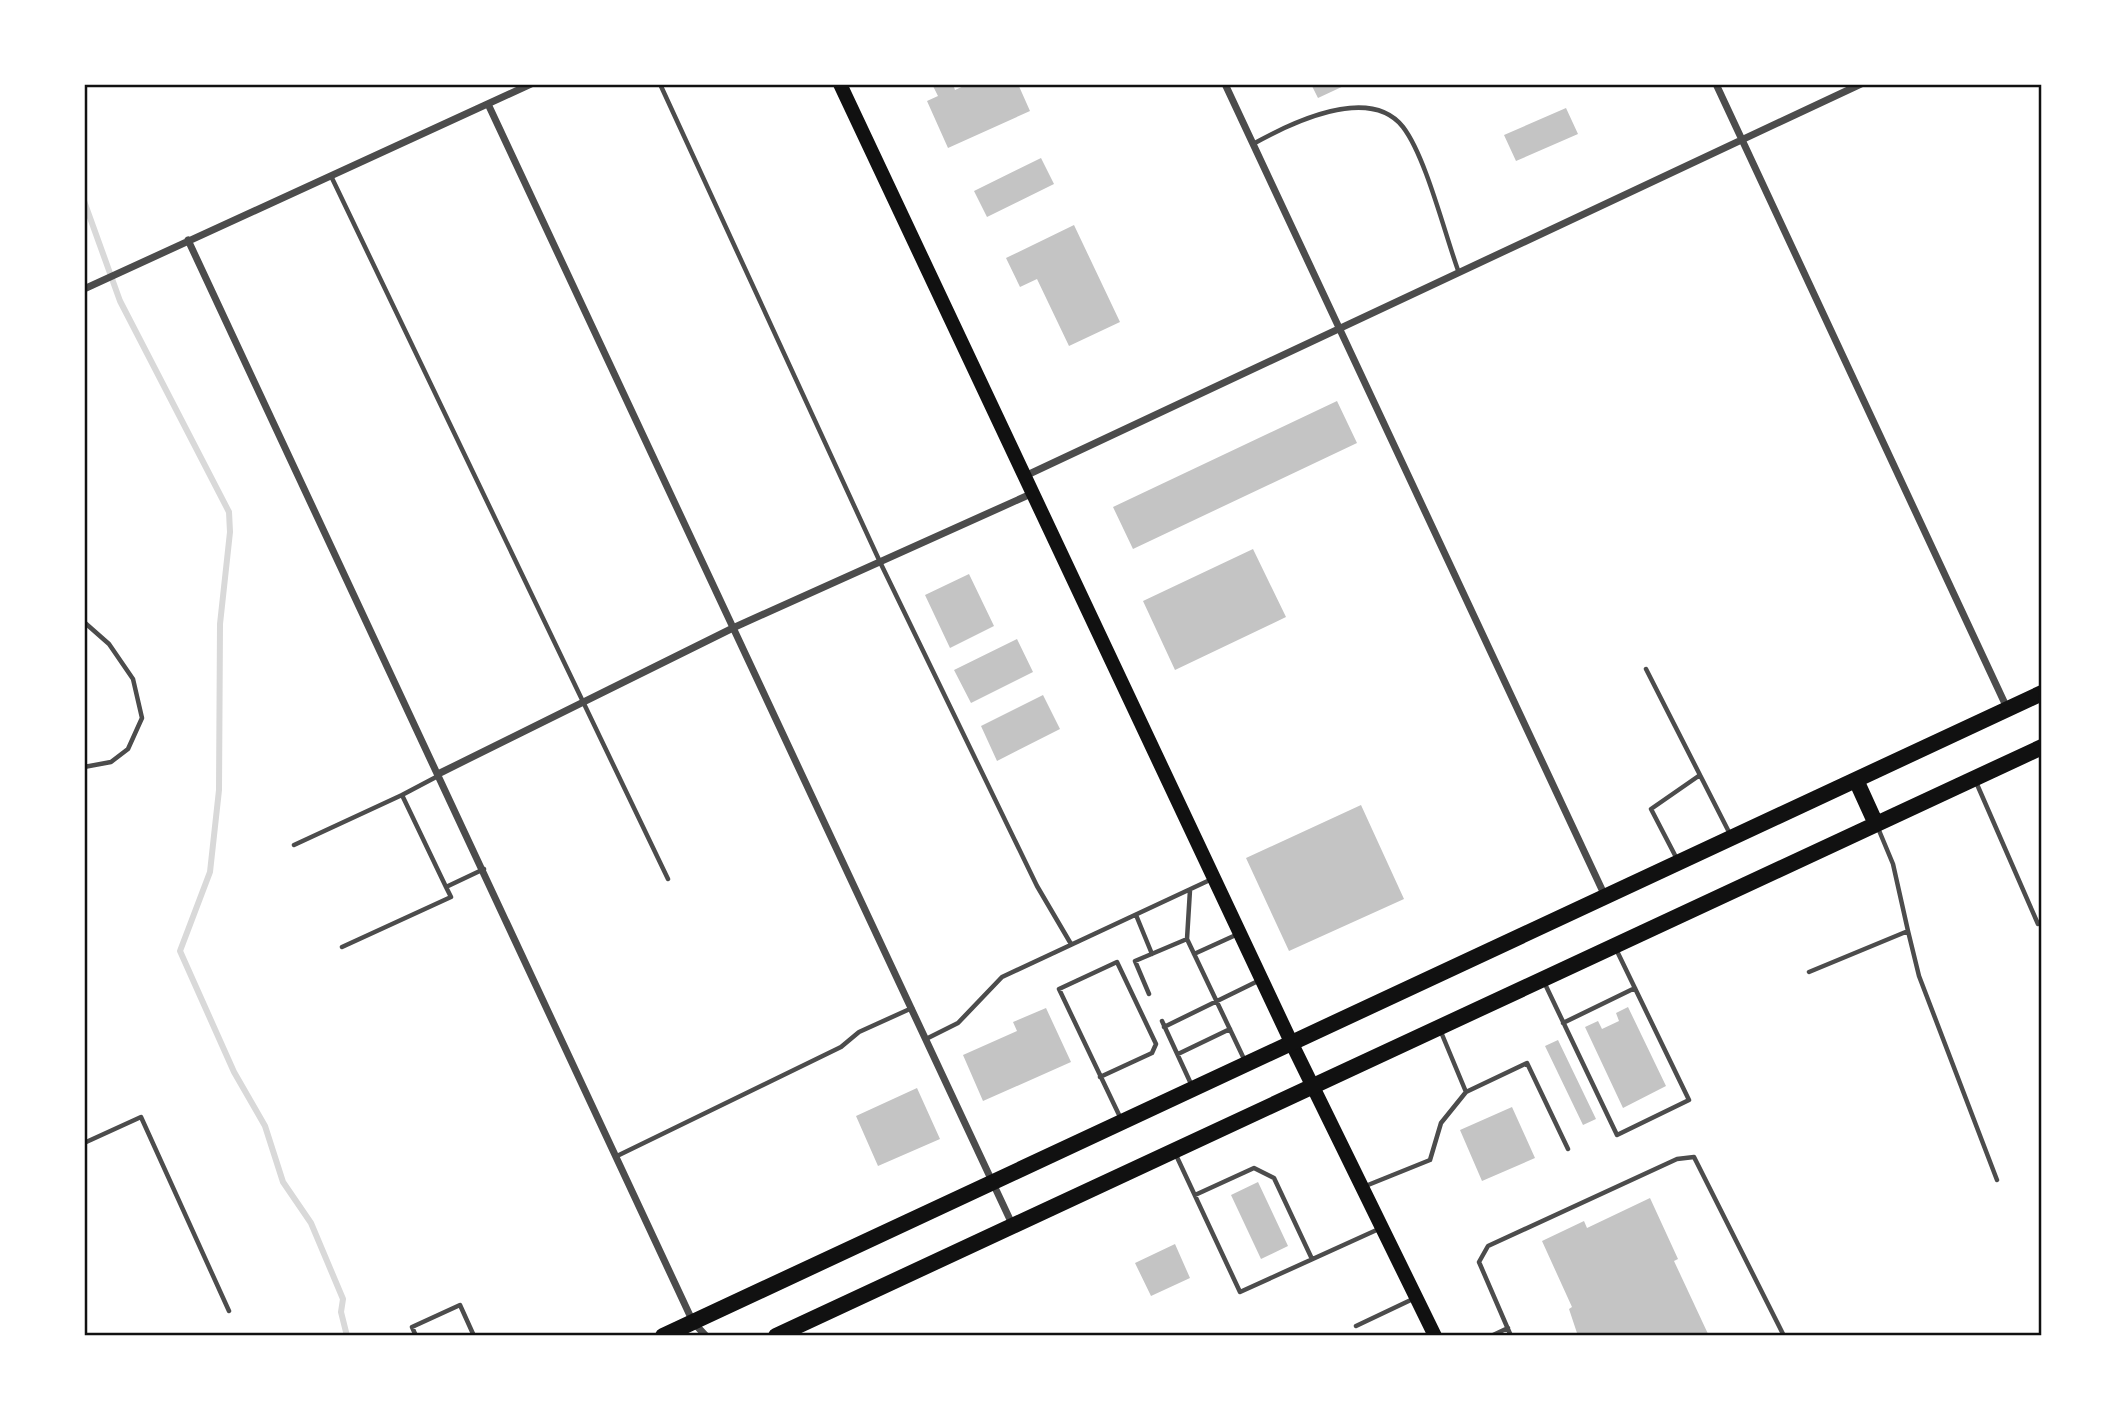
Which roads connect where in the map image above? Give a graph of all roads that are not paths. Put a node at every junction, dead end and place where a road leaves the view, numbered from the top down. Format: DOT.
graph roads {
  1 [pos="531,84"];
  2 [pos="660,84"];
  3 [pos="840,84"];
  4 [pos="1225,84"];
  5 [pos="1716,84"];
  6 [pos="1861,84"];
  7 [pos="488,104"];
  8 [pos="1742,140"];
  9 [pos="1253,144"];
  10 [pos="331,175"];
  11 [pos="188,240"];
  12 [pos="1459,274"];
  13 [pos="84,289"];
  14 [pos="1340,330"];
  15 [pos="1025,476"];
  16 [pos="1034,493"];
  17 [pos="880,562"];
  18 [pos="84,621"];
  19 [pos="735,628"];
  20 [pos="1646,668"];
  21 [pos="2042,693"];
  22 [pos="583,702"];
  23 [pos="2007,709"];
  24 [pos="2042,747"];
  25 [pos="84,767"];
  26 [pos="440,774"];
  27 [pos="1700,775"];
  28 [pos="1974,778"];
  29 [pos="1856,780"];
  30 [pos="402,794"];
  31 [pos="1876,824"];
  32 [pos="1732,838"];
  33 [pos="294,845"];
  34 [pos="1678,862"];
  35 [pos="484,869"];
  36 [pos="1215,878"];
  37 [pos="668,879"];
  38 [pos="446,887"];
  39 [pos="1190,890"];
  40 [pos="1606,897"];
  41 [pos="1136,915"];
  42 [pos="2038,924"];
  43 [pos="1908,931"];
  44 [pos="1241,933"];
  45 [pos="1186,939"];
  46 [pos="1071,944"];
  47 [pos="1615,946"];
  48 [pos="342,947"];
  49 [pos="1152,954"];
  50 [pos="1194,954"];
  51 [pos="1809,972"];
  52 [pos="1262,979"];
  53 [pos="1543,980"];
  54 [pos="1635,988"];
  55 [pos="1149,994"];
  56 [pos="1217,1002"];
  57 [pos="912,1008"];
  58 [pos="1563,1023"];
  59 [pos="1440,1028"];
  60 [pos="1230,1029"];
  61 [pos="926,1039"];
  62 [pos="1292,1044"];
  63 [pos="1178,1054"];
  64 [pos="1247,1065"];
  65 [pos="1100,1077"];
  66 [pos="1315,1086"];
  67 [pos="1194,1090"];
  68 [pos="1466,1092"];
  69 [pos="1123,1123"];
  70 [pos="84,1143"];
  71 [pos="1568,1149"];
  72 [pos="1175,1152"];
  73 [pos="616,1157"];
  74 [pos="1997,1180"];
  75 [pos="993,1183"];
  76 [pos="1363,1187"];
  77 [pos="1195,1195"];
  78 [pos="1014,1227"];
  79 [pos="1382,1227"];
  80 [pos="1312,1259"];
  81 [pos="1416,1298"];
  82 [pos="229,1311"];
  83 [pos="693,1322"];
  84 [pos="1356,1326"];
  85 [pos="1508,1328"];
  86 [pos="416,1336"];
  87 [pos="474,1336"];
  88 [pos="663,1336"];
  89 [pos="706,1336"];
  90 [pos="776,1336"];
  91 [pos="1435,1336"];
  92 [pos="1491,1336"];
  93 [pos="1511,1336"];
  94 [pos="1784,1336"];
  1 -- 7 [label="street"];
  2 -- 17 [label="lane"];
  3 -- 15 [label="main road"];
  4 -- 9 [label="street"];
  5 -- 8 [label="street"];
  6 -- 8 [label="street"];
  7 -- 10 [label="street"];
  7 -- 19 [label="street"];
  8 -- 12 [label="street"];
  8 -- 23 [label="street"];
  9 -- 12 [label="lane"];
  9 -- 14 [label="street"];
  10 -- 11 [label="street"];
  10 -- 22 [label="lane"];
  11 -- 13 [label="street"];
  11 -- 26 [label="street"];
  12 -- 14 [label="street"];
  14 -- 15 [label="street"];
  14 -- 40 [label="street"];
  15 -- 16 [label="main road"];
  16 -- 17 [label="street"];
  16 -- 36 [label="main road"];
  17 -- 19 [label="street"];
  17 -- 46 [label="lane"];
  18 -- 25 [label="lane"];
  19 -- 22 [label="street"];
  19 -- 57 [label="street"];
  20 -- 27 [label="lane"];
  21 -- 23 [label="main road"];
  22 -- 26 [label="street"];
  22 -- 37 [label="lane"];
  23 -- 29 [label="main road"];
  24 -- 28 [label="main road"];
  26 -- 30 [label="lane"];
  26 -- 35 [label="street"];
  27 -- 32 [label="lane"];
  27 -- 34 [label="lane"];
  28 -- 31 [label="main road"];
  28 -- 42 [label="lane"];
  29 -- 31 [label="main road"];
  29 -- 32 [label="main road"];
  30 -- 33 [label="lane"];
  30 -- 38 [label="lane"];
  31 -- 43 [label="lane"];
  31 -- 47 [label="main road"];
  32 -- 34 [label="main road"];
  34 -- 40 [label="main road"];
  35 -- 38 [label="lane"];
  35 -- 73 [label="street"];
  36 -- 39 [label="lane"];
  36 -- 44 [label="main road"];
  38 -- 48 [label="lane"];
  39 -- 41 [label="lane"];
  39 -- 45 [label="lane"];
  40 -- 62 [label="main road"];
  41 -- 46 [label="lane"];
  41 -- 49 [label="lane"];
  43 -- 51 [label="lane"];
  43 -- 74 [label="lane"];
  44 -- 50 [label="lane"];
  44 -- 52 [label="main road"];
  45 -- 49 [label="lane"];
  45 -- 50 [label="lane"];
  46 -- 61 [label="lane"];
  47 -- 53 [label="main road"];
  47 -- 54 [label="lane"];
  49 -- 55 [label="lane"];
  50 -- 56 [label="lane"];
  52 -- 56 [label="lane"];
  52 -- 62 [label="main road"];
  53 -- 58 [label="lane"];
  53 -- 59 [label="main road"];
  54 -- 58 [label="lane"];
  54 -- 58 [label="lane"];
  56 -- 60 [label="lane"];
  56 -- 63 [label="lane"];
  57 -- 61 [label="street"];
  57 -- 73 [label="lane"];
  59 -- 66 [label="main road"];
  59 -- 68 [label="lane"];
  60 -- 63 [label="lane"];
  60 -- 64 [label="lane"];
  61 -- 75 [label="street"];
  62 -- 64 [label="main road"];
  62 -- 66 [label="main road"];
  63 -- 67 [label="lane"];
  64 -- 67 [label="main road"];
  65 -- 65 [label="lane"];
  65 -- 69 [label="lane"];
  66 -- 72 [label="main road"];
  66 -- 76 [label="main road"];
  67 -- 69 [label="main road"];
  68 -- 71 [label="lane"];
  68 -- 76 [label="lane"];
  69 -- 75 [label="main road"];
  70 -- 82 [label="lane"];
  72 -- 77 [label="lane"];
  72 -- 78 [label="main road"];
  73 -- 83 [label="street"];
  75 -- 78 [label="street"];
  75 -- 83 [label="main road"];
  76 -- 79 [label="main road"];
  77 -- 80 [label="lane"];
  77 -- 80 [label="lane"];
  78 -- 90 [label="main road"];
  79 -- 80 [label="lane"];
  79 -- 81 [label="main road"];
  81 -- 84 [label="lane"];
  81 -- 91 [label="main road"];
  83 -- 88 [label="main road"];
  83 -- 89 [label="street"];
  85 -- 92 [label="lane"];
  85 -- 93 [label="lane"];
  85 -- 94 [label="lane"];
  86 -- 87 [label="lane"];
}
